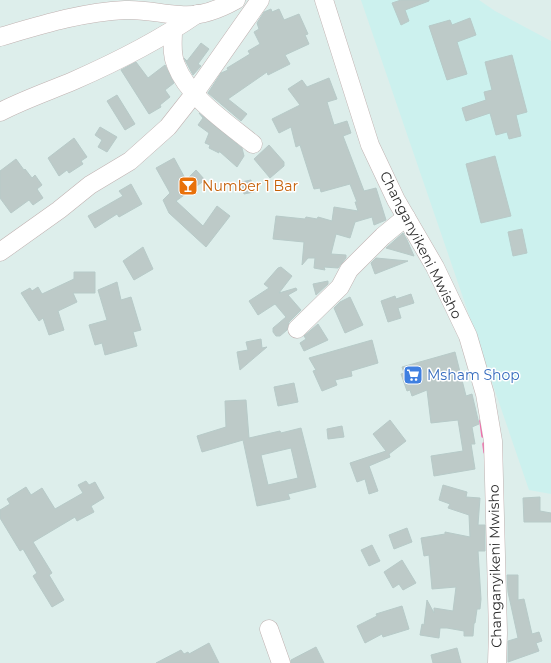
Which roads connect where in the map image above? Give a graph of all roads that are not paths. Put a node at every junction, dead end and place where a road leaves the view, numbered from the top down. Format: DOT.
graph roads {
  1 [pos="236,0"];
  2 [pos="260,0"];
  3 [pos="324,0"];
  4 [pos="197,14"];
  5 [pos="173,31"];
  6 [pos="0,37"];
  7 [pos="194,94"];
  8 [pos="0,112"];
  9 [pos="253,144"];
  10 [pos="406,217"];
  11 [pos="0,252"];
  12 [pos="297,329"];
  13 [pos="269,629"];
  14 [pos="281,663"];
  15 [pos="497,663"];
  1 -- 4 [label="street"];
  2 -- 7 [label="street"];
  3 -- 10 [label="street, Changanyikeni Mwisho"];
  4 -- 5 [label="street"];
  4 -- 6 [label="street"];
  5 -- 7 [label="street"];
  5 -- 8 [label="street"];
  7 -- 9 [label="street"];
  7 -- 11 [label="street"];
  10 -- 12 [label="street"];
  10 -- 15 [label="street, Changanyikeni Mwisho"];
  13 -- 14 [label="street"];
}
